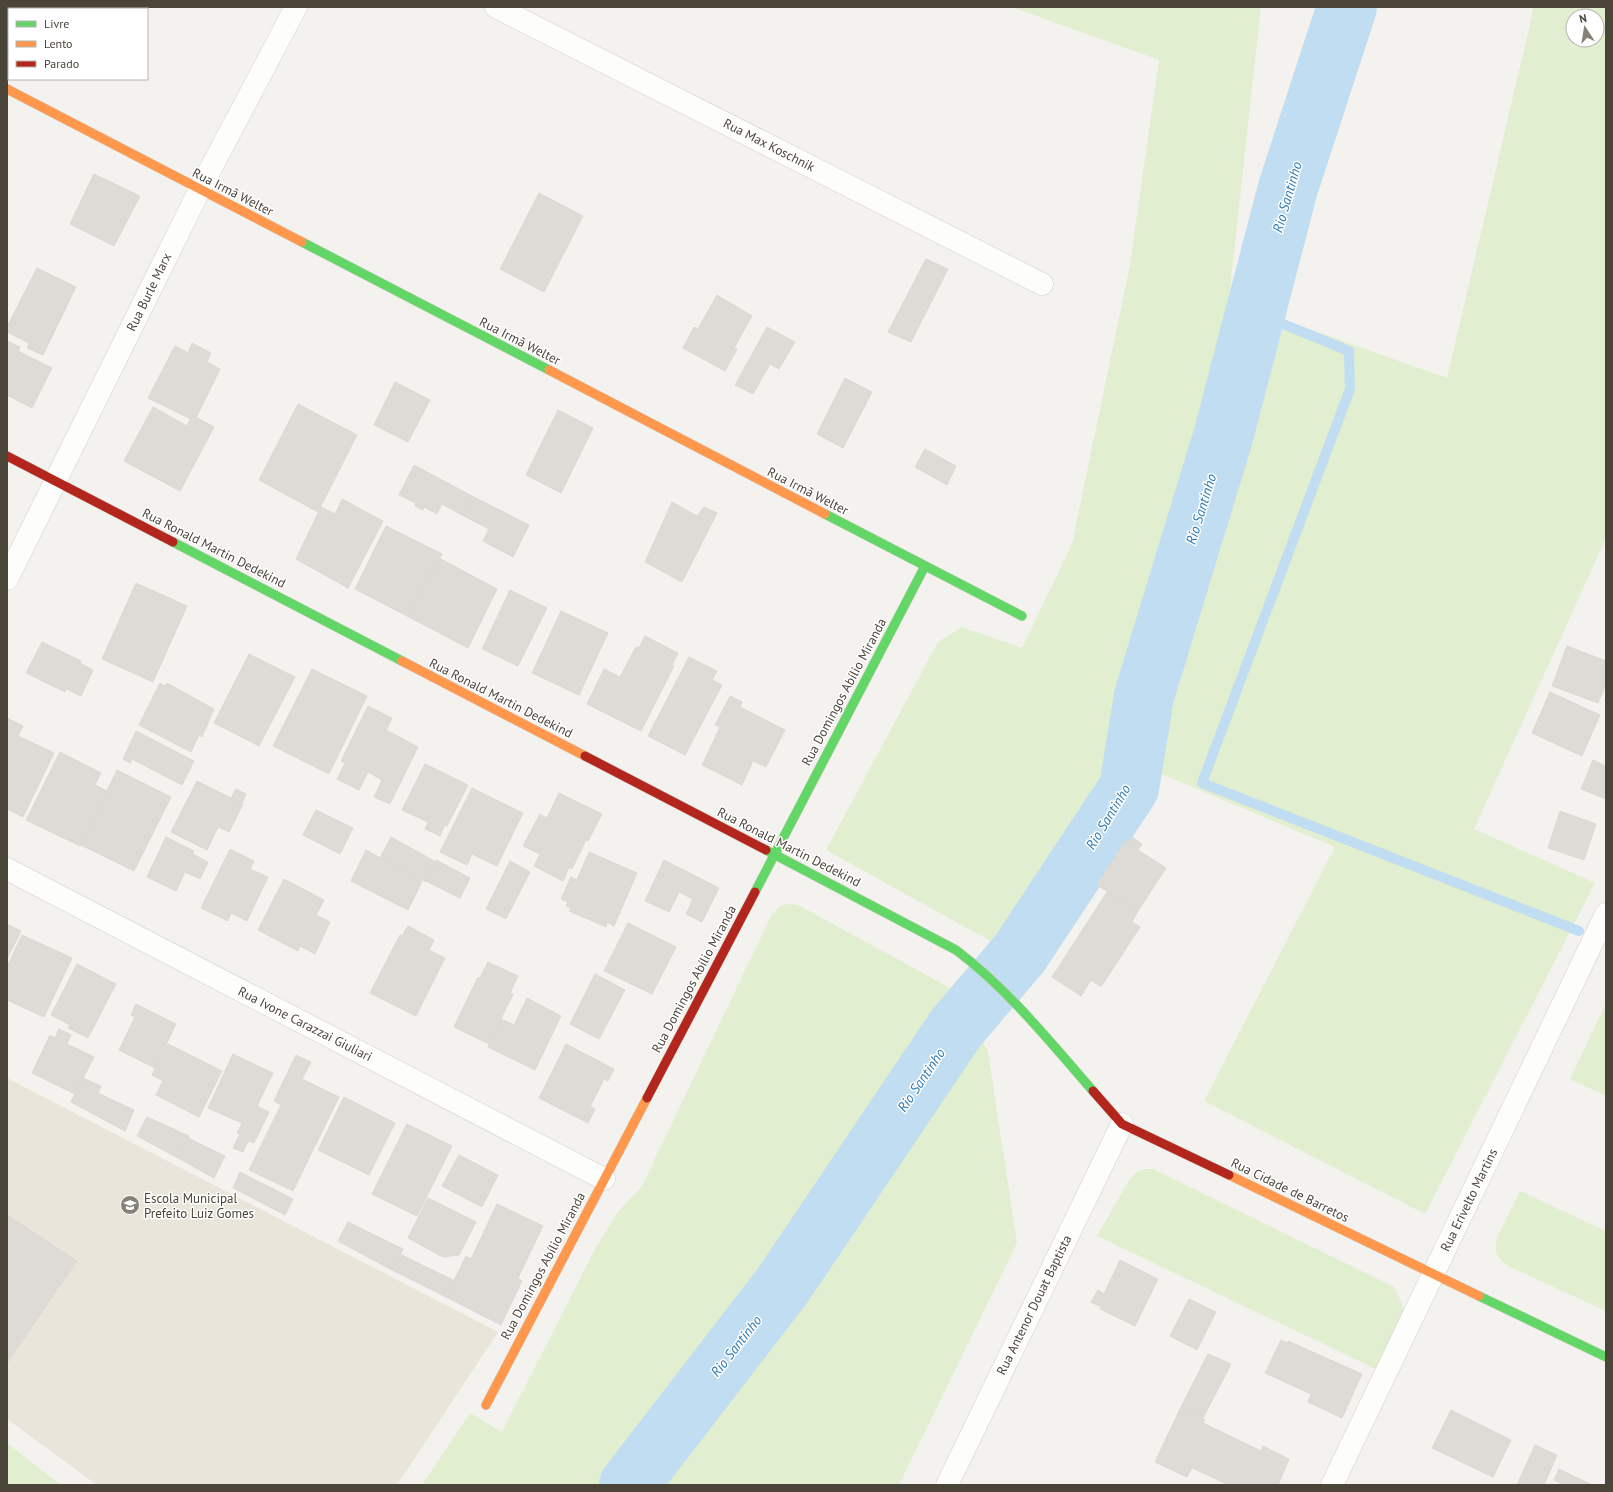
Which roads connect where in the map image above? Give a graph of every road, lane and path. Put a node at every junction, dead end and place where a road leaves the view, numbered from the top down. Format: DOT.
graph roads {
  1 [pos="296,7"];
  2 [pos="496,7"];
  3 [pos="7,89"];
  4 [pos="200,189"];
  5 [pos="1042,284"];
  6 [pos="7,456"];
  7 [pos="55,481"];
  8 [pos="925,566"];
  9 [pos="7,579"];
  10 [pos="1022,616"];
  11 [pos="774,854"];
  12 [pos="7,869"];
  13 [pos="1606,914"];
  14 [pos="1004,991"];
  15 [pos="1122,1124"];
  16 [pos="604,1179"];
  17 [pos="1434,1274"];
  18 [pos="1606,1357"];
  19 [pos="486,1405"];
  20 [pos="947,1485"];
  21 [pos="1332,1485"];
  1 -- 4 [label="street, Rua Burle Marx"];
  2 -- 5 [label="street, Rua Max Koschnik"];
  3 -- 4 [label="street, Rua Irmã Welter"];
  4 -- 7 [label="street, Rua Burle Marx"];
  4 -- 8 [label="street, Rua Irmã Welter"];
  6 -- 7 [label="street, Rua Ronald Martin Dedekind"];
  7 -- 9 [label="street, Rua Burle Marx"];
  7 -- 11 [label="street, Rua Ronald Martin Dedekind"];
  8 -- 10 [label="street, Rua Irmã Welter"];
  8 -- 11 [label="street, Rua Domingos Abílio Miranda"];
  11 -- 14 [label="street, Rua Ronald Martin Dedekind"];
  11 -- 16 [label="street, Rua Domingos Abílio Miranda"];
  12 -- 16 [label="street, Rua Ivone Carazzai Giuliari"];
  13 -- 17 [label="street, Rua Erivelto Martins"];
  14 -- 15 [label="street, Rua Cidade de Barretos"];
  15 -- 17 [label="street, Rua Cidade de Barretos"];
  15 -- 20 [label="street, Rua Antenor Douat Baptista"];
  16 -- 19 [label="street, Rua Domingos Abílio Miranda"];
  17 -- 18 [label="street, Rua Cidade de Barretos"];
  17 -- 21 [label="street, Rua Erivelto Martins"];
}
